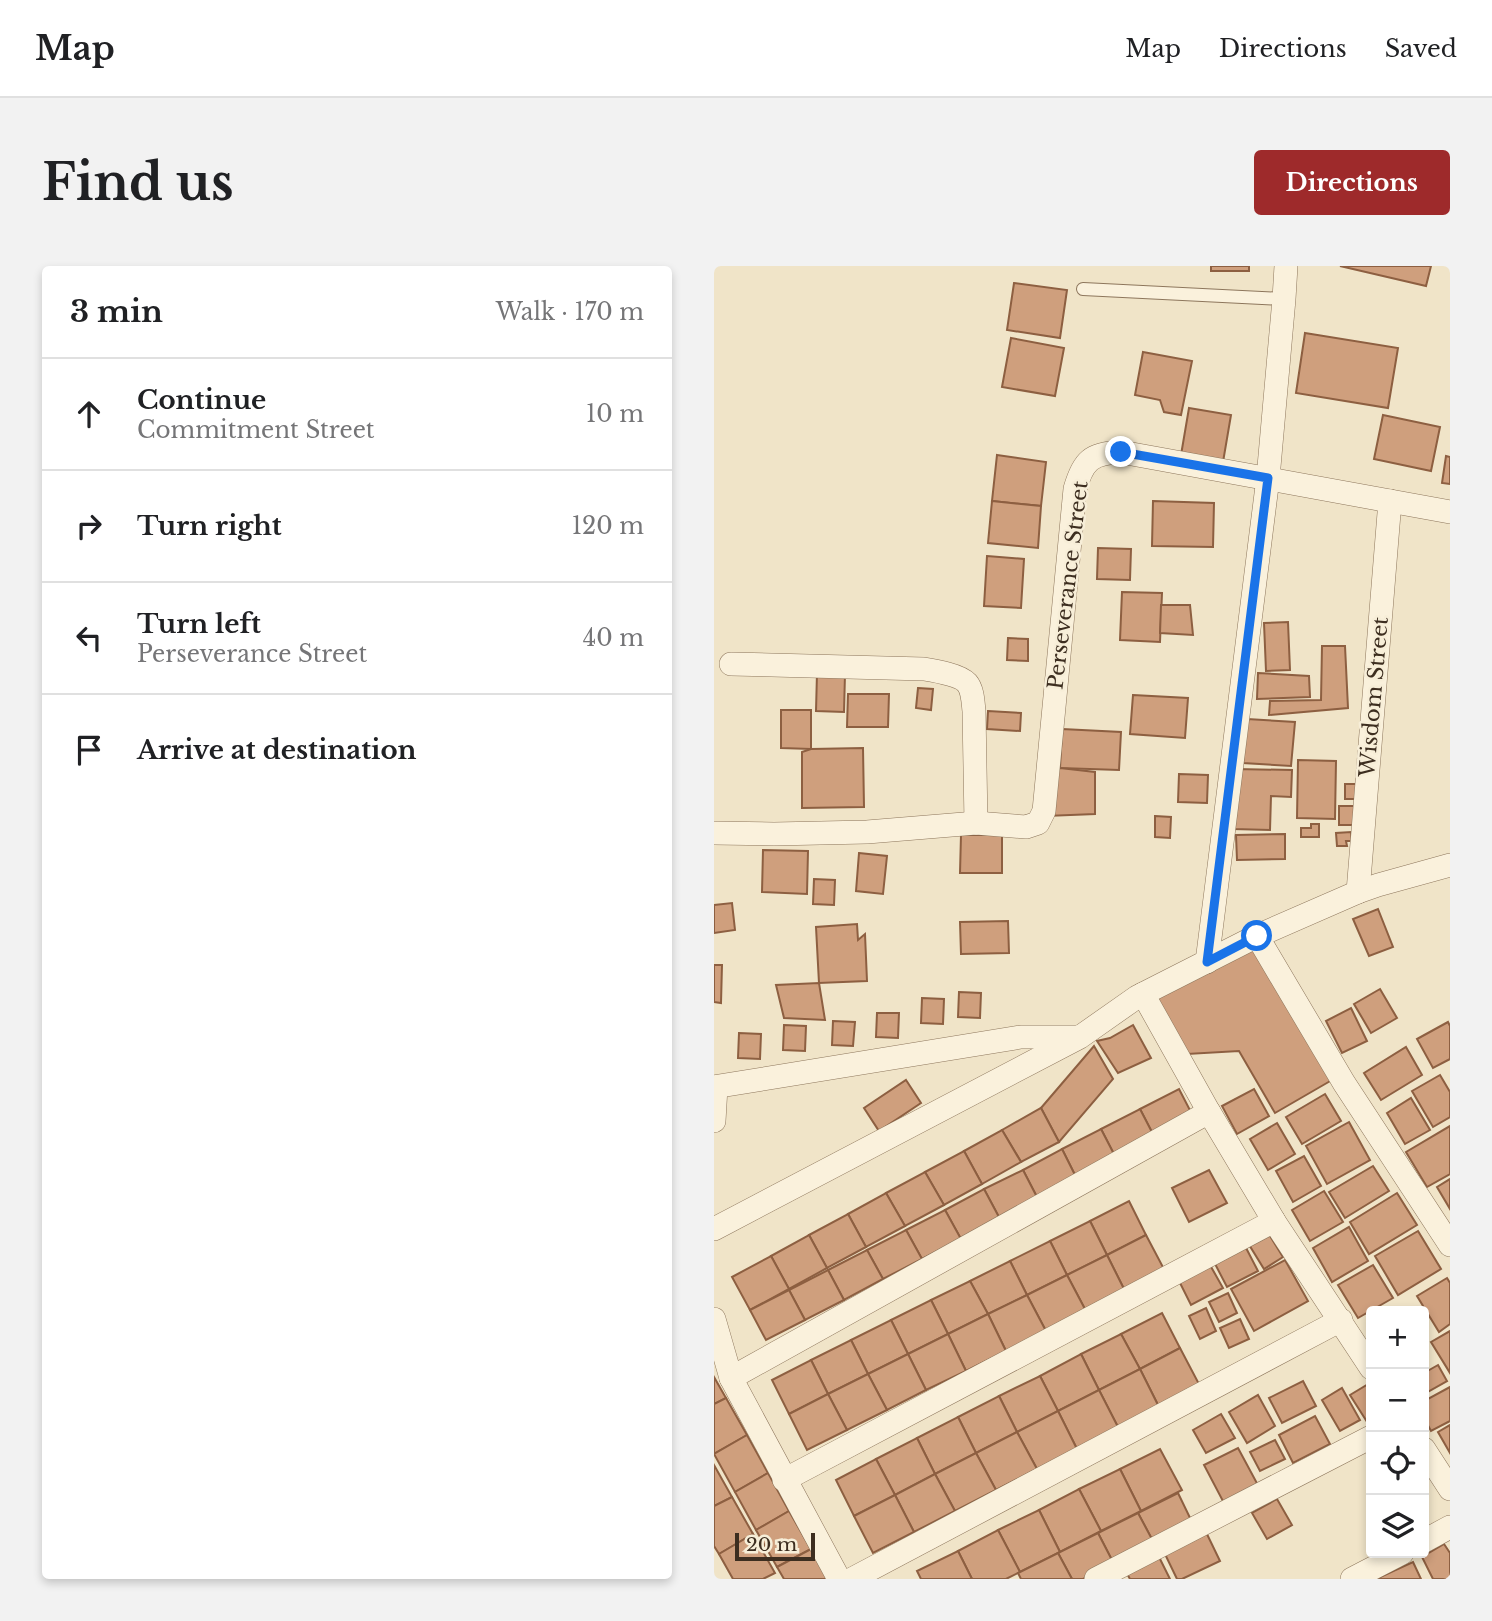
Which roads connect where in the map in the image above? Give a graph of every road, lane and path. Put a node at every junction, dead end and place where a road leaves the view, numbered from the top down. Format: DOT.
graph roads {
  1 [pos="1286,266"];
  2 [pos="1083,289"];
  3 [pos="1284,299"];
  4 [pos="1268,478"];
  5 [pos="1390,501"];
  6 [pos="1450,512"];
  7 [pos="731,664"];
  8 [pos="976,823"];
  9 [pos="714,833"];
  10 [pos="1450,865"];
  11 [pos="1358,892"];
  12 [pos="1257,936"];
  13 [pos="1207,962"];
  14 [pos="1143,994"];
  15 [pos="1080,1037"];
  16 [pos="715,1087"];
  17 [pos="1209,1112"];
  18 [pos="714,1121"];
  19 [pos="1274,1221"];
  20 [pos="714,1229"];
  21 [pos="1450,1245"];
  22 [pos="714,1319"];
  23 [pos="1341,1320"];
  24 [pos="1366,1360"];
  25 [pos="731,1378"];
  26 [pos="1366,1440"];
  27 [pos="1429,1457"];
  28 [pos="785,1480"];
  29 [pos="1450,1489"];
  30 [pos="1450,1527"];
  31 [pos="1429,1538"];
  32 [pos="1392,1558"];
  33 [pos="839,1579"];
  34 [pos="852,1579"];
  35 [pos="1096,1579"];
  36 [pos="1352,1579"];
  1 -- 3 [label="street"];
  2 -- 3 [label="lane"];
  3 -- 4 [label="street"];
  4 -- 5 [label="street"];
  4 -- 8 [label="street, Perseverance Street"];
  4 -- 13 [label="street"];
  5 -- 6 [label="street"];
  5 -- 11 [label="street, Wisdom Street"];
  7 -- 8 [label="street"];
  8 -- 9 [label="street"];
  10 -- 11 [label="street"];
  11 -- 12 [label="street"];
  12 -- 13 [label="street"];
  12 -- 21 [label="street"];
  13 -- 14 [label="street"];
  14 -- 15 [label="street"];
  14 -- 17 [label="street"];
  15 -- 16 [label="street"];
  15 -- 20 [label="street"];
  16 -- 18 [label="street"];
  17 -- 19 [label="street"];
  17 -- 25 [label="street"];
  19 -- 23 [label="street"];
  19 -- 28 [label="street"];
  22 -- 25 [label="street"];
  23 -- 24 [label="street"];
  23 -- 34 [label="street"];
  25 -- 28 [label="street"];
  26 -- 35 [label="street"];
  27 -- 29 [label="street"];
  28 -- 33 [label="street"];
  30 -- 31 [label="street"];
  32 -- 36 [label="street"];
}
